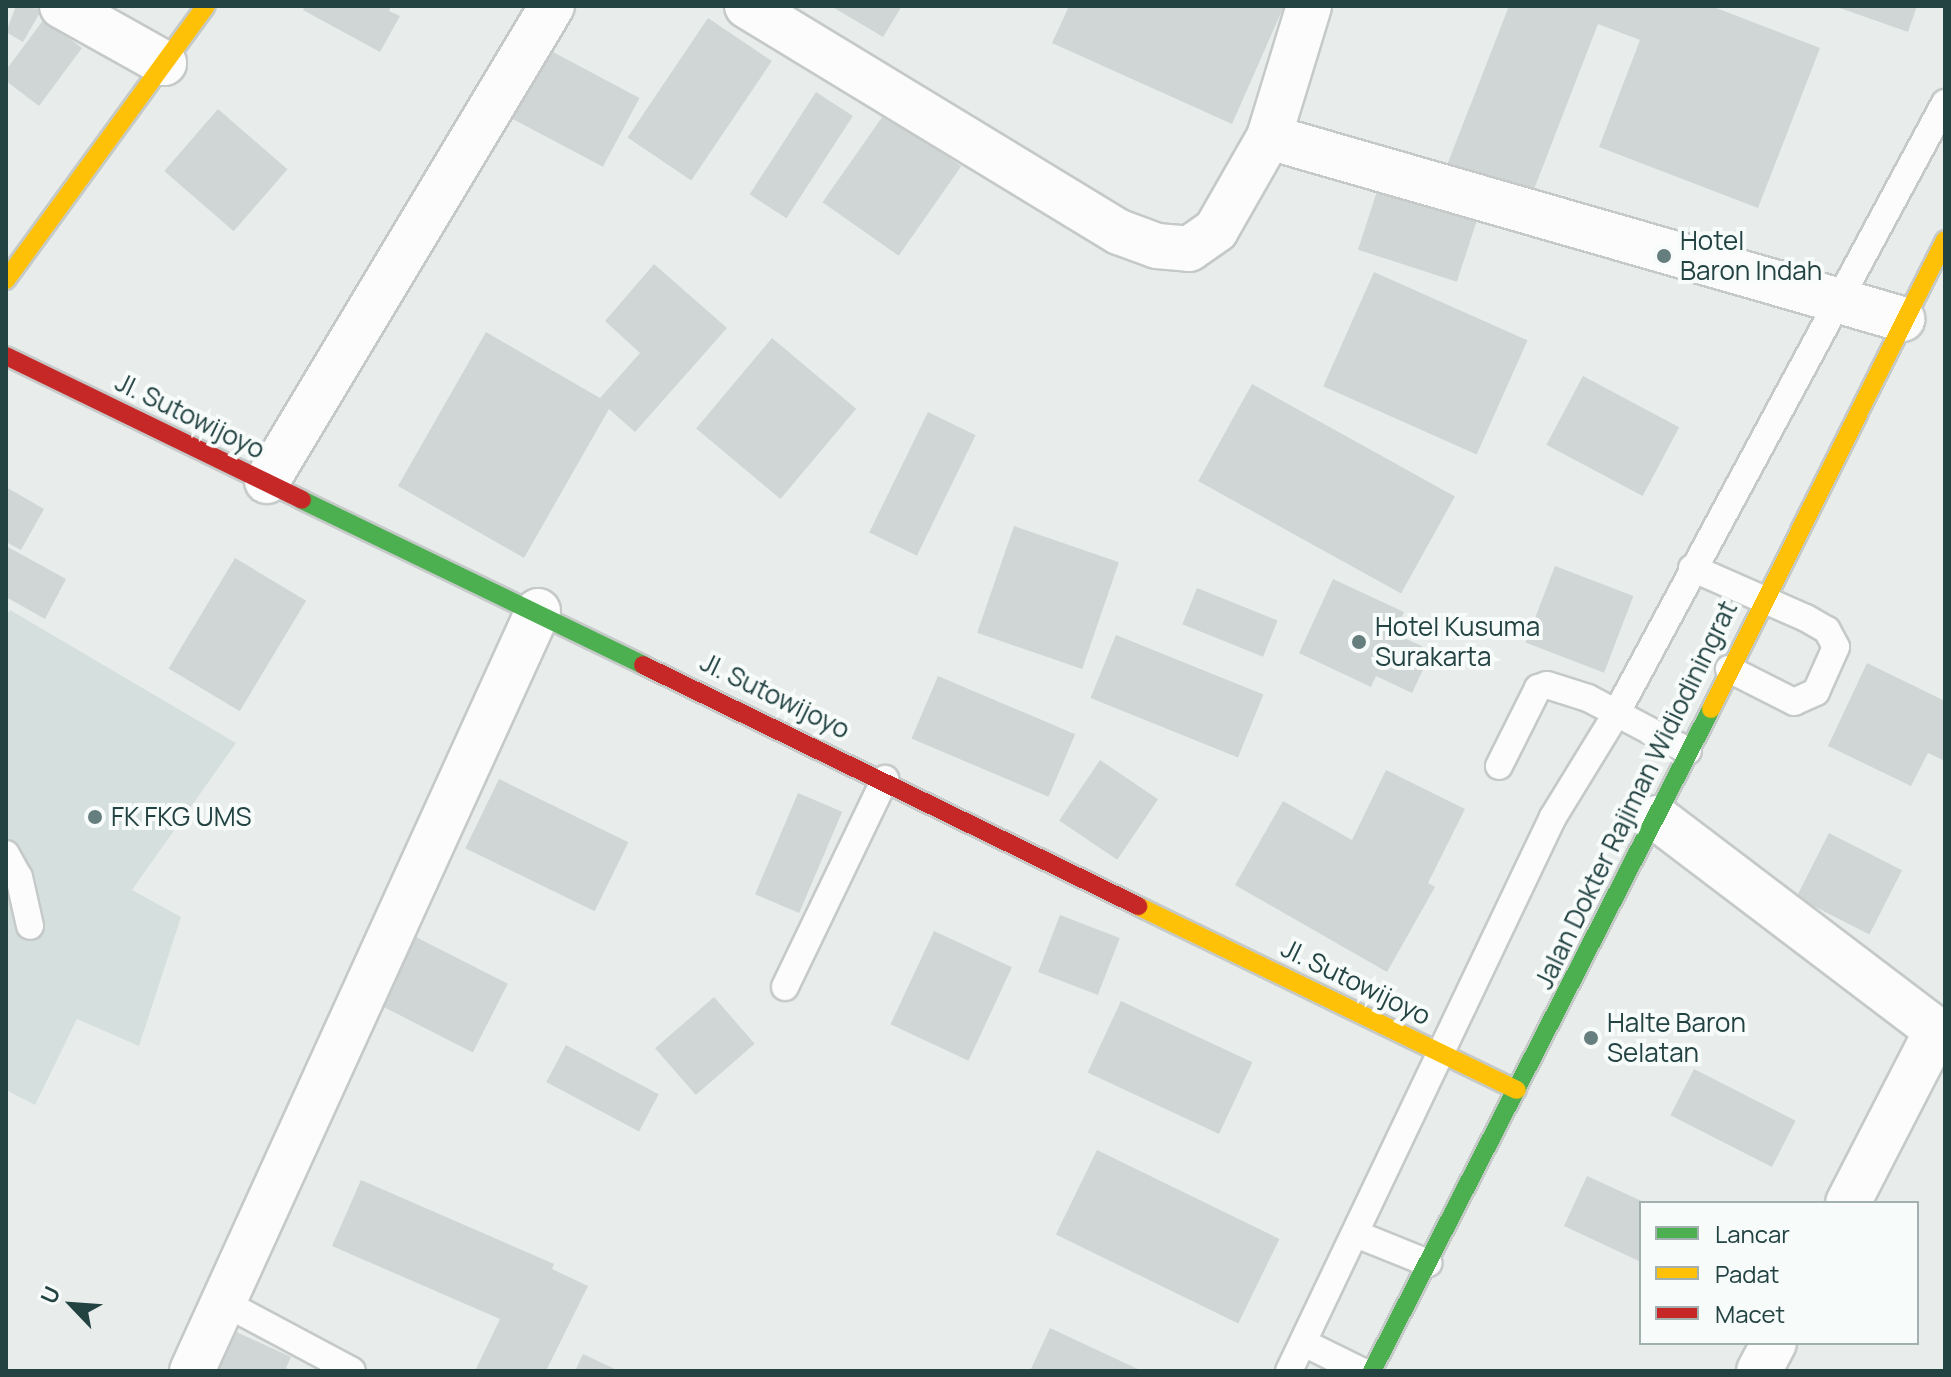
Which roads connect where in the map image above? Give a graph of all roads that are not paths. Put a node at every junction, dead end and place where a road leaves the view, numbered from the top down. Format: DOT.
graph roads {
  1 [pos="62,6"];
  2 [pos="206,6"];
  3 [pos="552,6"];
  4 [pos="747,6"];
  5 [pos="1309,6"];
  6 [pos="164,63"];
  7 [pos="1945,103"];
  8 [pos="1269,137"];
  9 [pos="1945,240"];
  10 [pos="6,280"];
  11 [pos="1837,298"];
  12 [pos="1902,319"];
  13 [pos="6,356"];
  14 [pos="267,481"];
  15 [pos="1692,568"];
  16 [pos="1761,602"];
  17 [pos="538,611"];
  18 [pos="1729,669"];
  19 [pos="1616,714"];
  20 [pos="1688,751"];
  21 [pos="1499,766"];
  22 [pos="885,779"];
  23 [pos="1657,818"];
  24 [pos="6,854"];
  25 [pos="30,926"];
  26 [pos="785,987"];
  27 [pos="1941,1034"];
  28 [pos="1438,1052"];
  29 [pos="1517,1090"];
  30 [pos="1849,1201"];
  31 [pos="1356,1234"];
  32 [pos="1428,1263"];
  33 [pos="223,1302"];
  34 [pos="1304,1343"];
  35 [pos="1773,1345"];
  36 [pos="192,1371"];
  37 [pos="352,1371"];
  38 [pos="1289,1371"];
  39 [pos="1361,1371"];
  40 [pos="1372,1371"];
  41 [pos="1759,1371"];
  1 -- 6 [label="street"];
  2 -- 6 [label="main road"];
  3 -- 14 [label="street"];
  4 -- 8 [label="street"];
  5 -- 8 [label="street"];
  6 -- 10 [label="main road"];
  7 -- 11 [label="lane"];
  8 -- 11 [label="street"];
  9 -- 12 [label="main road, Jalan Dokter Rajiman Widiodiningrat"];
  11 -- 12 [label="street"];
  11 -- 15 [label="lane"];
  12 -- 16 [label="main road, Jalan Dokter Rajiman Widiodiningrat"];
  13 -- 14 [label="main road, Jl. Sutowijoyo"];
  14 -- 17 [label="main road, Jl. Sutowijoyo"];
  15 -- 16 [label="lane"];
  15 -- 19 [label="lane"];
  16 -- 18 [label="main road, Jalan Dokter Rajiman Widiodiningrat"];
  16 -- 18 [label="lane"];
  17 -- 22 [label="main road, Jl. Sutowijoyo"];
  17 -- 33 [label="street"];
  18 -- 20 [label="main road, Jalan Dokter Rajiman Widiodiningrat"];
  19 -- 20 [label="lane"];
  19 -- 21 [label="lane"];
  19 -- 28 [label="lane"];
  20 -- 23 [label="main road, Jalan Dokter Rajiman Widiodiningrat"];
  22 -- 26 [label="lane"];
  22 -- 28 [label="main road, Jl. Sutowijoyo"];
  23 -- 27 [label="street"];
  23 -- 29 [label="main road, Jalan Dokter Rajiman Widiodiningrat"];
  24 -- 25 [label="lane"];
  27 -- 30 [label="street"];
  28 -- 29 [label="main road, Jl. Sutowijoyo"];
  28 -- 31 [label="lane"];
  29 -- 32 [label="main road, Jalan Dokter Rajiman Widiodiningrat"];
  31 -- 32 [label="lane"];
  31 -- 34 [label="lane"];
  32 -- 40 [label="main road, Jalan Dokter Rajiman Widiodiningrat"];
  33 -- 36 [label="street"];
  33 -- 37 [label="lane"];
  34 -- 38 [label="lane"];
  34 -- 39 [label="lane"];
  35 -- 41 [label="street"];
}
